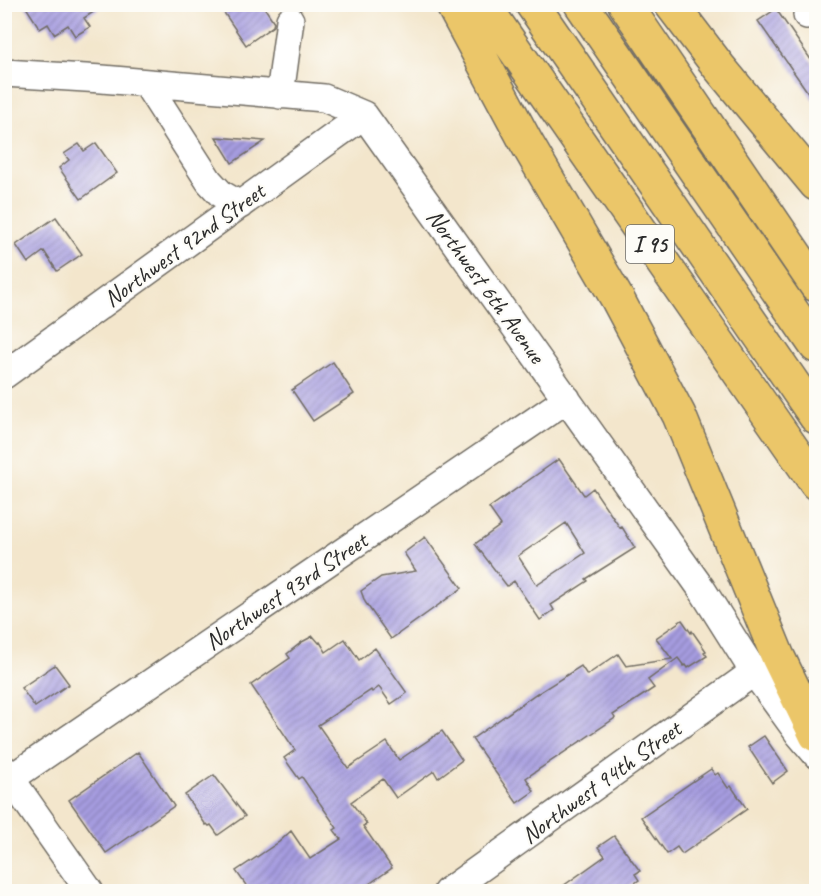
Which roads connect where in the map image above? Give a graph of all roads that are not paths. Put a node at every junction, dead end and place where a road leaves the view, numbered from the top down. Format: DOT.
graph roads {
  1 [pos="452,4"];
  2 [pos="483,4"];
  3 [pos="532,4"];
  4 [pos="581,4"];
  5 [pos="625,4"];
  6 [pos="672,4"];
  7 [pos="290,20"];
  8 [pos="4,73"];
  9 [pos="146,83"];
  10 [pos="280,95"];
  11 [pos="364,115"];
  12 [pos="816,184"];
  13 [pos="240,205"];
  14 [pos="816,285"];
  15 [pos="816,346"];
  16 [pos="7,368"];
  17 [pos="567,399"];
  18 [pos="816,417"];
  19 [pos="816,483"];
  20 [pos="754,672"];
  21 [pos="816,735"];
  22 [pos="816,754"];
  23 [pos="7,777"];
  24 [pos="90,891"];
  25 [pos="447,891"];
  1 -- 21 [label="highway"];
  2 -- 19 [label="highway, I 95"];
  3 -- 18 [label="highway"];
  4 -- 15 [label="highway"];
  5 -- 14 [label="highway"];
  6 -- 12 [label="highway"];
  7 -- 10 [label="street"];
  8 -- 9 [label="street"];
  9 -- 10 [label="street"];
  9 -- 13 [label="street"];
  10 -- 11 [label="street"];
  11 -- 13 [label="street, Northwest 92nd Street"];
  11 -- 17 [label="street, Northwest 6th Avenue"];
  13 -- 16 [label="street, Northwest 92nd Street"];
  17 -- 20 [label="street, Northwest 6th Avenue"];
  17 -- 23 [label="street, Northwest 93rd Street"];
  20 -- 22 [label="street, Northwest 6th Avenue"];
  20 -- 25 [label="street, Northwest 94th Street"];
  23 -- 24 [label="street"];
}
